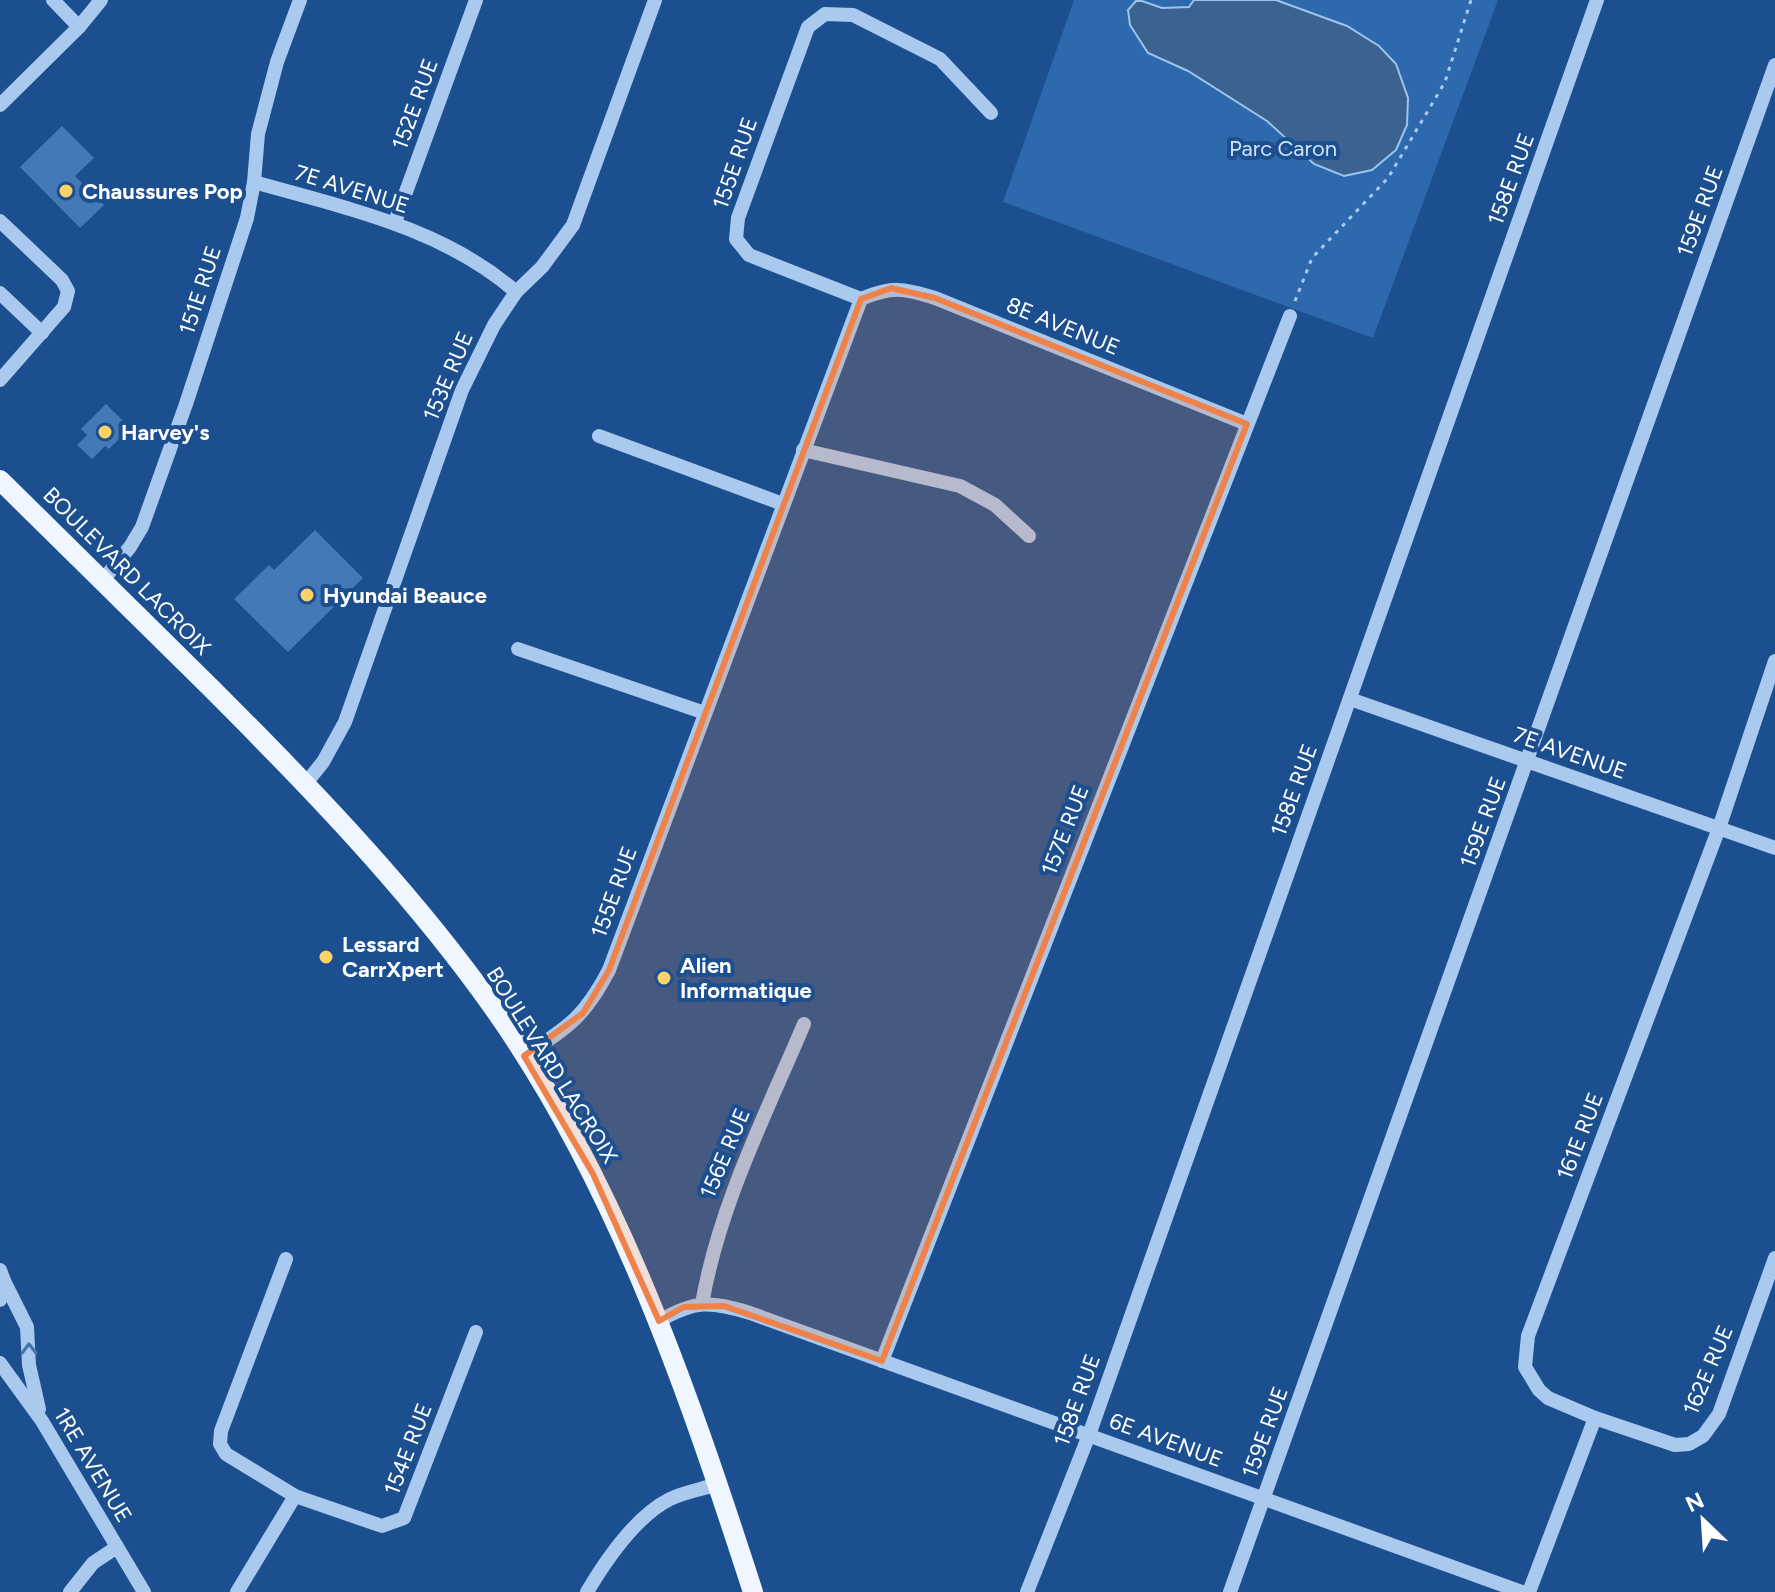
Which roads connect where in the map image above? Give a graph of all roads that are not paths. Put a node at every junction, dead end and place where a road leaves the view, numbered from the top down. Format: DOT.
graph roads {
  1 [pos="53,0"];
  2 [pos="101,0"];
  3 [pos="300,0"];
  4 [pos="476,0"];
  5 [pos="655,0"];
  6 [pos="1597,0"];
  7 [pos="79,27"];
  8 [pos="1775,65"];
  9 [pos="0,105"];
  10 [pos="991,113"];
  11 [pos="254,182"];
  12 [pos="0,222"];
  13 [pos="395,222"];
  14 [pos="516,292"];
  15 [pos="0,293"];
  16 [pos="861,299"];
  17 [pos="1290,316"];
  18 [pos="42,333"];
  19 [pos="3,378"];
  20 [pos="1247,424"];
  21 [pos="599,436"];
  22 [pos="803,450"];
  23 [pos="0,480"];
  24 [pos="783,504"];
  25 [pos="1029,536"];
  26 [pos="103,580"];
  27 [pos="518,649"];
  28 [pos="1775,661"];
  29 [pos="1350,699"];
  30 [pos="705,713"];
  31 [pos="1528,761"];
  32 [pos="306,783"];
  33 [pos="1719,828"];
  34 [pos="1775,848"];
  35 [pos="804,1024"];
  36 [pos="524,1056"];
  37 [pos="1775,1258"];
  38 [pos="286,1259"];
  39 [pos="2,1276"];
  40 [pos="0,1300"];
  41 [pos="702,1304"];
  42 [pos="659,1321"];
  43 [pos="476,1332"];
  44 [pos="882,1361"];
  45 [pos="0,1363"];
  46 [pos="1595,1418"];
  47 [pos="42,1421"];
  48 [pos="1089,1435"];
  49 [pos="718,1484"];
  50 [pos="295,1496"];
  51 [pos="1264,1499"];
  52 [pos="117,1547"];
  53 [pos="70,1592"];
  54 [pos="144,1592"];
  55 [pos="237,1592"];
  56 [pos="587,1592"];
  57 [pos="753,1592"];
  58 [pos="1027,1592"];
  59 [pos="1230,1592"];
  60 [pos="1522,1592"];
  61 [pos="1529,1592"];
  1 -- 7 [label="street"];
  2 -- 7 [label="street"];
  3 -- 11 [label="street, 151E RUE"];
  4 -- 13 [label="street, 152E RUE"];
  5 -- 14 [label="street, 153E RUE"];
  6 -- 29 [label="street, 158E RUE"];
  7 -- 9 [label="street"];
  8 -- 31 [label="street, 159E RUE"];
  10 -- 16 [label="street, 155E RUE"];
  11 -- 13 [label="street, 7E AVENUE"];
  11 -- 26 [label="street, 151E RUE"];
  12 -- 18 [label="street"];
  13 -- 14 [label="street, 7E AVENUE"];
  14 -- 32 [label="street, 153E RUE"];
  15 -- 18 [label="street"];
  16 -- 20 [label="street, 8E AVENUE"];
  16 -- 22 [label="street, 155E RUE"];
  17 -- 20 [label="street, 157E RUE"];
  18 -- 19 [label="street"];
  20 -- 44 [label="street, 157E RUE"];
  21 -- 24 [label="street"];
  22 -- 24 [label="street, 155E RUE"];
  22 -- 25 [label="street"];
  23 -- 26 [label="main road, BOULEVARD LACROIX"];
  24 -- 30 [label="street, 155E RUE"];
  26 -- 32 [label="main road, BOULEVARD LACROIX"];
  27 -- 30 [label="street"];
  28 -- 33 [label="street, 161E RUE"];
  29 -- 31 [label="street, 7E AVENUE"];
  29 -- 48 [label="street, 158E RUE"];
  30 -- 36 [label="street, 155E RUE"];
  31 -- 33 [label="street, 7E AVENUE"];
  31 -- 51 [label="street, 159E RUE"];
  32 -- 36 [label="main road, BOULEVARD LACROIX"];
  33 -- 34 [label="street, 7E AVENUE"];
  33 -- 46 [label="street, 161E RUE"];
  35 -- 41 [label="street, 156E RUE"];
  36 -- 42 [label="main road, BOULEVARD LACROIX"];
  37 -- 46 [label="street, 162E RUE"];
  38 -- 50 [label="street, 154E RUE"];
  39 -- 40 [label="street"];
  47 -- 39 [label="street, one-way"];
  41 -- 42 [label="street, 6E AVENUE"];
  41 -- 44 [label="street, 6E AVENUE"];
  42 -- 49 [label="main road, BOULEVARD LACROIX"];
  43 -- 50 [label="street, 154E RUE"];
  44 -- 48 [label="street, 6E AVENUE"];
  45 -- 47 [label="street, 1RE AVENUE"];
  46 -- 61 [label="street"];
  47 -- 52 [label="street, 1RE AVENUE"];
  48 -- 51 [label="street, 6E AVENUE"];
  48 -- 58 [label="street, 158E RUE"];
  49 -- 56 [label="street"];
  49 -- 57 [label="main road, BOULEVARD LACROIX"];
  50 -- 55 [label="street"];
  51 -- 59 [label="street, 159E RUE"];
  51 -- 60 [label="street, 6E AVENUE"];
  52 -- 53 [label="street"];
  52 -- 54 [label="street, 1RE AVENUE"];
}
